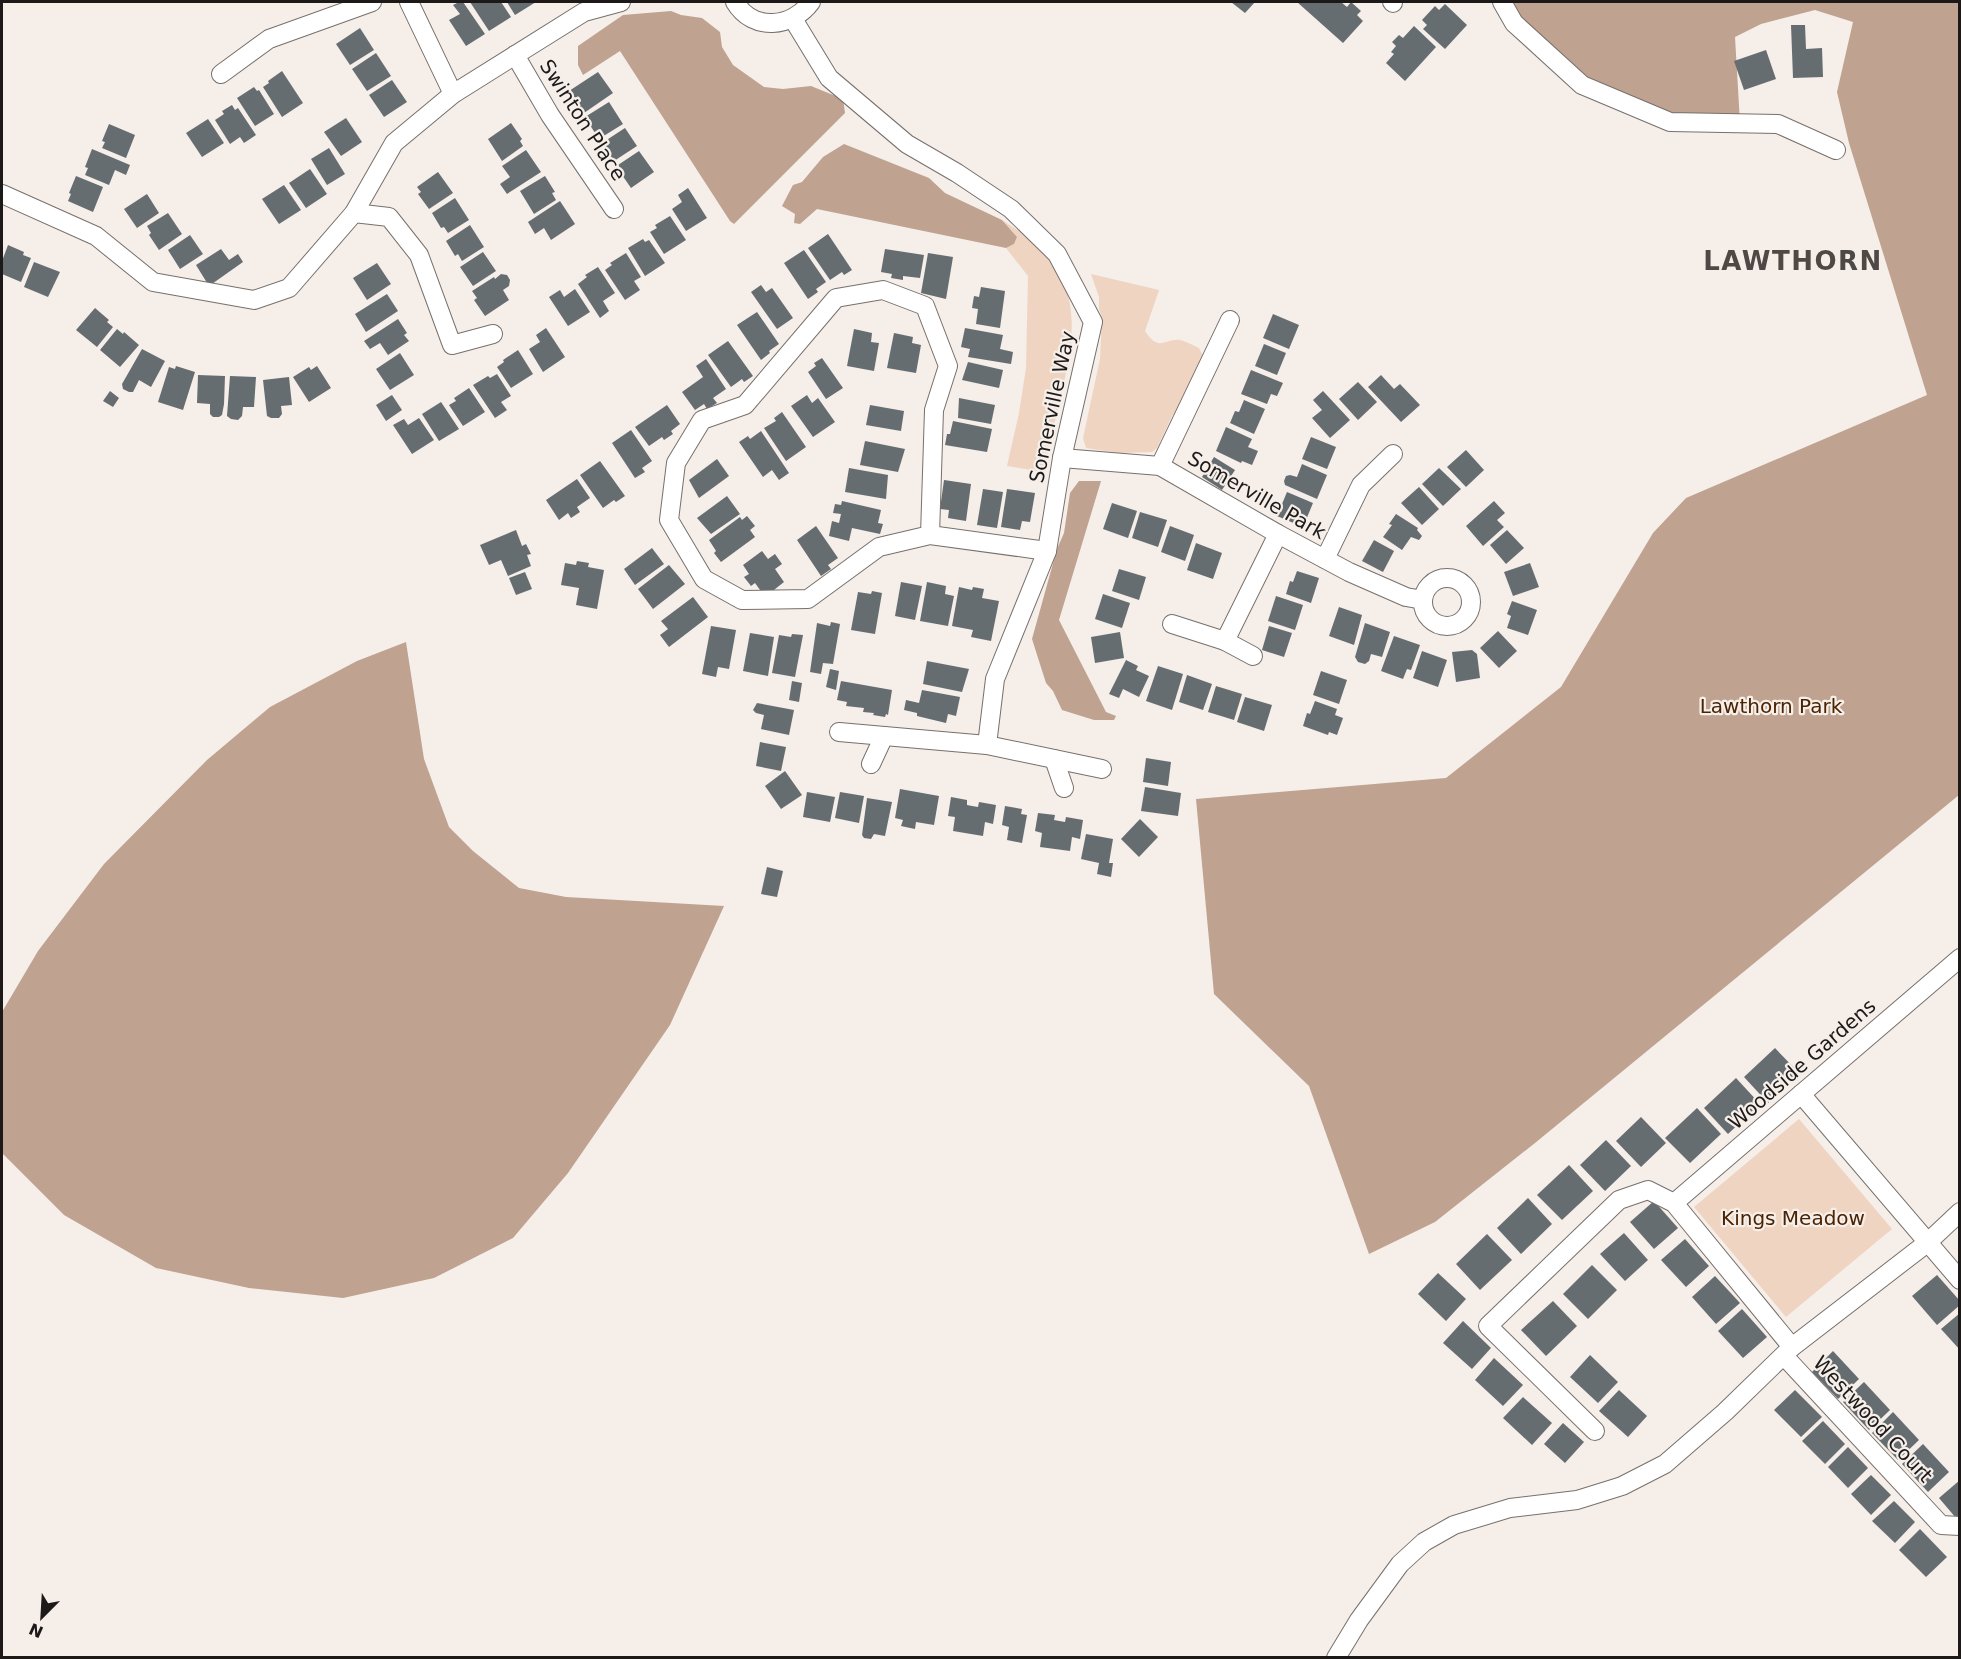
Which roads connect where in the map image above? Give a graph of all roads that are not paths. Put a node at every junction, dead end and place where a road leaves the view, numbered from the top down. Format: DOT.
graph roads {
  1 [pos="372,2"];
  2 [pos="409,2"];
  3 [pos="621,2"];
  4 [pos="735,2"];
  5 [pos="811,2"];
  6 [pos="1502,2"];
  7 [pos="793,19"];
  8 [pos="515,55"];
  9 [pos="221,74"];
  10 [pos="453,94"];
  11 [pos="1836,150"];
  12 [pos="2,194"];
  13 [pos="614,209"];
  14 [pos="354,213"];
  15 [pos="1230,320"];
  16 [pos="493,334"];
  17 [pos="1393,453"];
  18 [pos="1062,458"];
  19 [pos="1160,466"];
  20 [pos="1278,534"];
  21 [pos="930,535"];
  22 [pos="1047,551"];
  23 [pos="1325,559"];
  24 [pos="1424,600"];
  25 [pos="1172,624"];
  26 [pos="1225,641"];
  27 [pos="1253,656"];
  28 [pos="839,732"];
  29 [pos="884,736"];
  30 [pos="987,745"];
  31 [pos="1054,759"];
  32 [pos="871,764"];
  33 [pos="1101,769"];
  34 [pos="1064,788"];
  35 [pos="1959,958"];
  36 [pos="1801,1094"];
  37 [pos="1674,1203"];
  38 [pos="1959,1212"];
  39 [pos="1927,1243"];
  40 [pos="1959,1280"];
  41 [pos="1788,1352"];
  42 [pos="1595,1431"];
  43 [pos="1959,1526"];
  44 [pos="1336,1658"];
  1 -- 9 [label="street"];
  2 -- 10 [label="street"];
  3 -- 8 [label="street"];
  4 -- 7 [label="street"];
  5 -- 7 [label="street"];
  6 -- 11 [label="street"];
  7 -- 18 [label="street, Somerville Way"];
  8 -- 10 [label="street"];
  8 -- 13 [label="street, Swinton Place"];
  10 -- 14 [label="street"];
  12 -- 14 [label="street"];
  14 -- 16 [label="street"];
  15 -- 19 [label="street"];
  17 -- 23 [label="street"];
  18 -- 19 [label="street, Somerville Park"];
  18 -- 22 [label="street, Somerville Way"];
  19 -- 20 [label="street, Somerville Park"];
  20 -- 23 [label="street, Somerville Park"];
  20 -- 26 [label="street"];
  21 -- 21 [label="street"];
  21 -- 22 [label="street"];
  22 -- 30 [label="street, Somerville Way"];
  23 -- 24 [label="street, Somerville Park"];
  25 -- 26 [label="street"];
  26 -- 27 [label="street"];
  28 -- 29 [label="street"];
  29 -- 30 [label="street"];
  29 -- 32 [label="street"];
  30 -- 31 [label="street"];
  31 -- 33 [label="street"];
  31 -- 34 [label="street"];
  35 -- 36 [label="street, Woodside Gardens"];
  36 -- 37 [label="street, Woodside Gardens"];
  36 -- 39 [label="street"];
  37 -- 41 [label="street"];
  37 -- 42 [label="street"];
  38 -- 39 [label="street"];
  39 -- 40 [label="street"];
  39 -- 41 [label="street"];
  41 -- 43 [label="street, Westwood Court"];
  41 -- 44 [label="street"];
}
